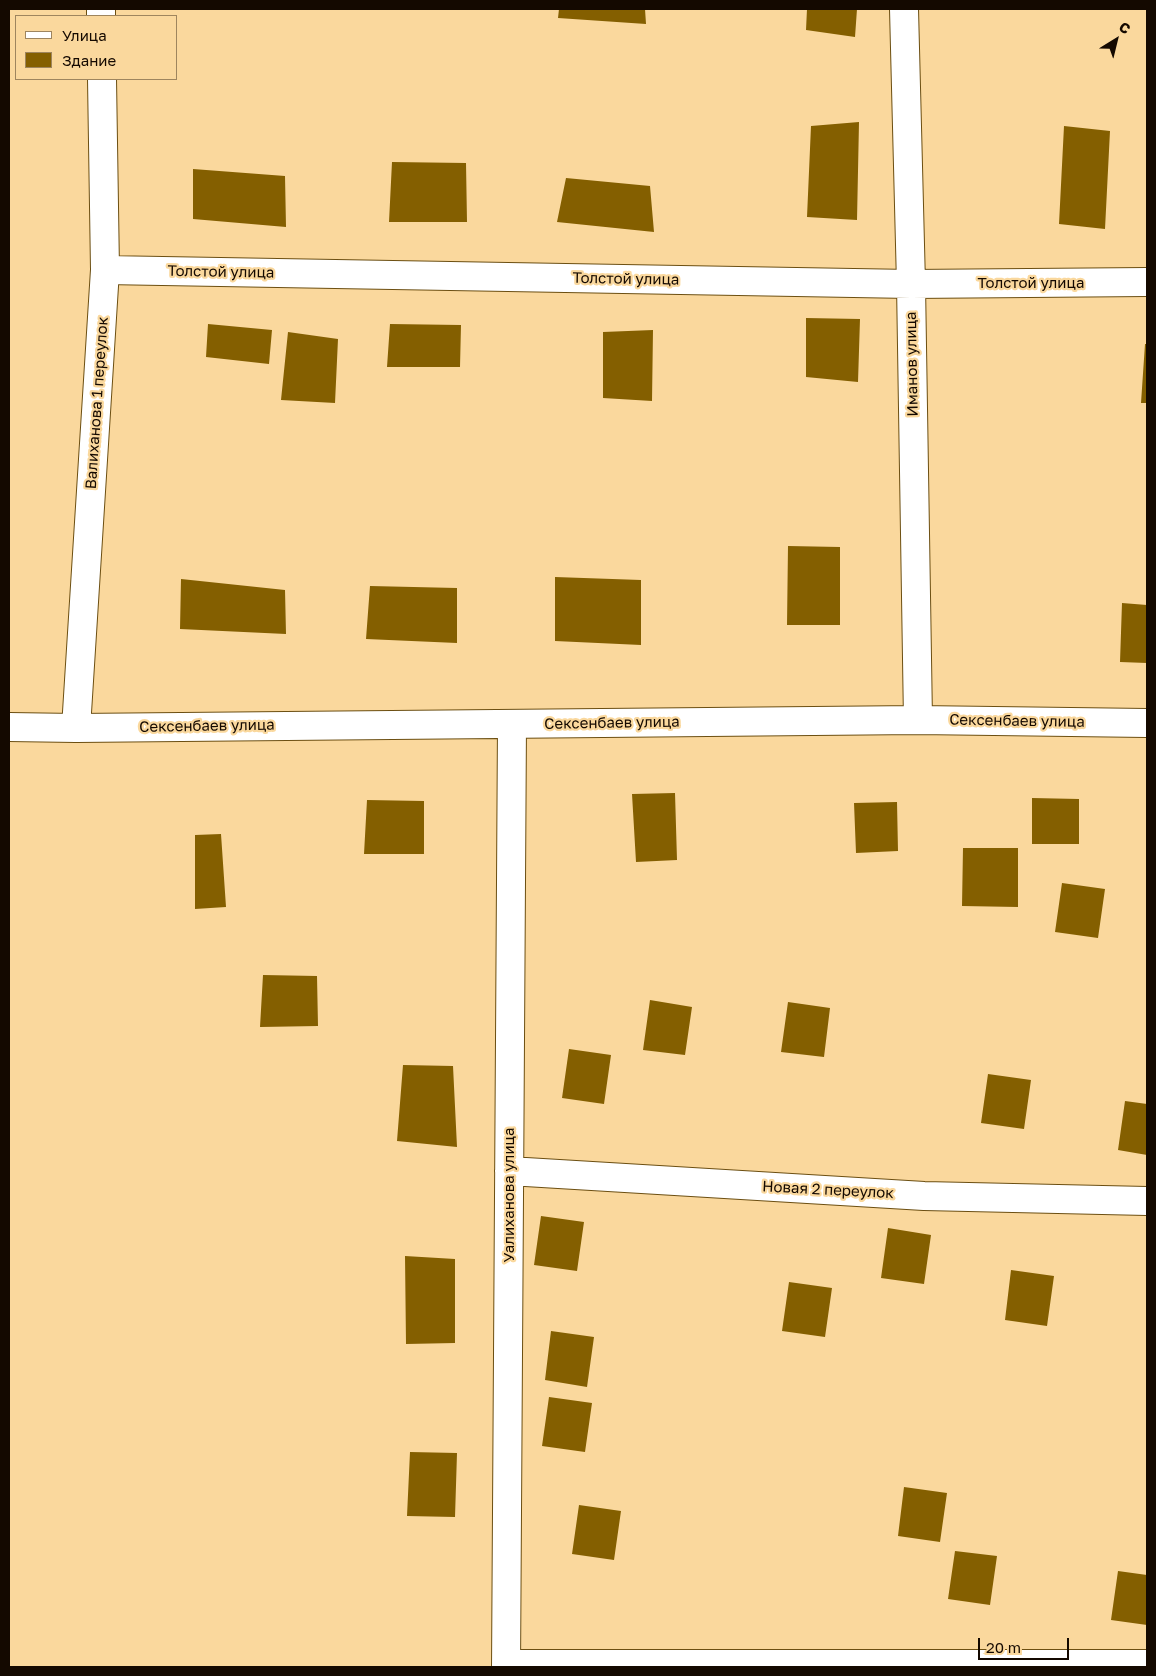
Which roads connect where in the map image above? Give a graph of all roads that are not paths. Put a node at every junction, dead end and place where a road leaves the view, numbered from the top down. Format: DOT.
graph roads {
  1 [pos="904,9"];
  2 [pos="102,80"];
  3 [pos="105,270"];
  4 [pos="1147,282"];
  5 [pos="911,284"];
  6 [pos="918,720"];
  7 [pos="1147,723"];
  8 [pos="512,724"];
  9 [pos="9,727"];
  10 [pos="76,728"];
  11 [pos="509,1171"];
  12 [pos="1147,1201"];
  13 [pos="1147,1664"];
  14 [pos="506,1666"];
  1 -- 5 [label="street, Иманов улица"];
  2 -- 3 [label="street, Валиханова 1 переулок"];
  3 -- 5 [label="street, Толстой улица"];
  3 -- 10 [label="street, Валиханова 1 переулок"];
  4 -- 5 [label="street, Толстой улица"];
  5 -- 6 [label="street, Иманов улица"];
  6 -- 7 [label="street, Сексенбаев улица"];
  6 -- 8 [label="street, Сексенбаев улица"];
  8 -- 10 [label="street, Сексенбаев улица"];
  8 -- 11 [label="street, Уалиханова улица"];
  9 -- 10 [label="street, Сексенбаев улица"];
  11 -- 12 [label="street, Новая 2 переулок"];
  11 -- 14 [label="street, Уалиханова улица"];
  13 -- 14 [label="street"];
}
